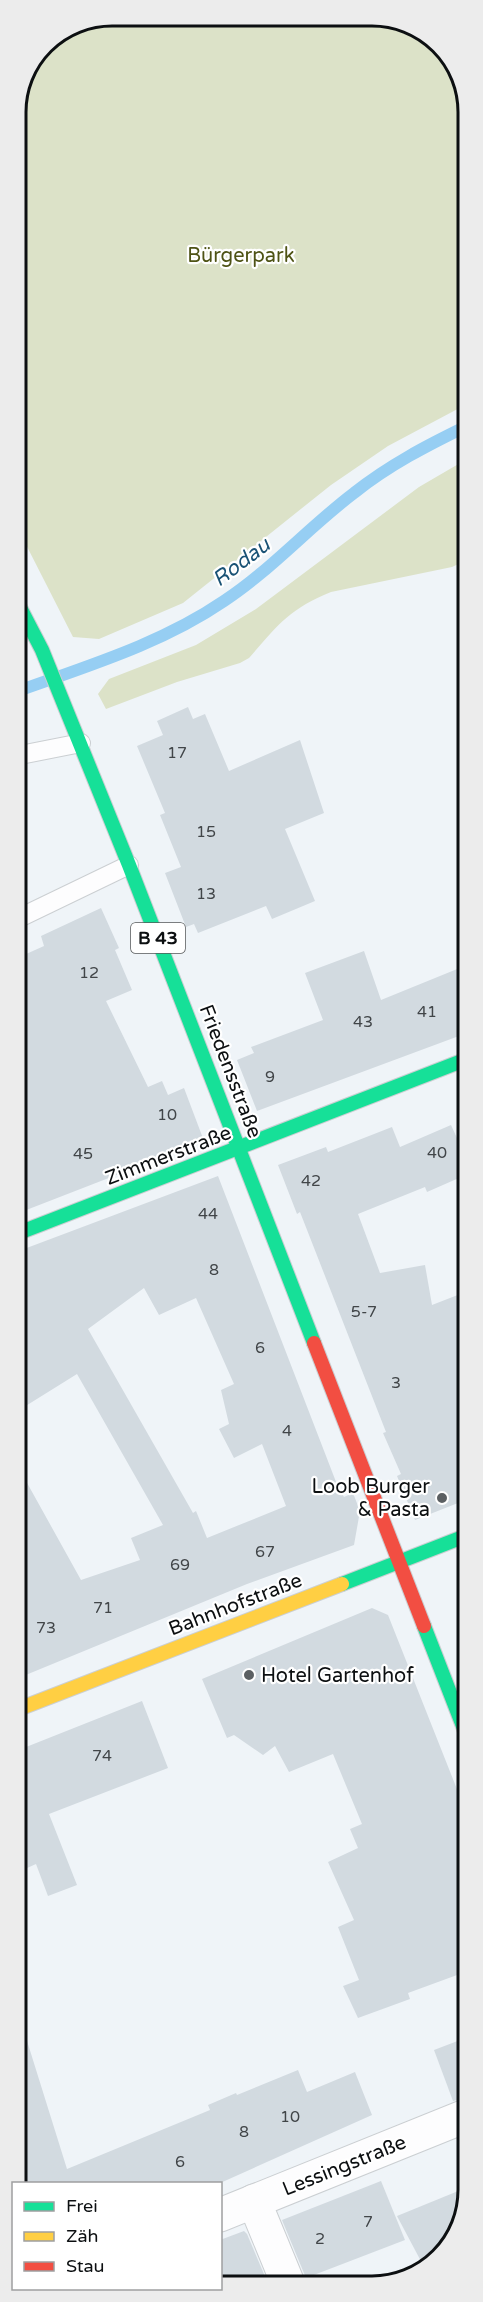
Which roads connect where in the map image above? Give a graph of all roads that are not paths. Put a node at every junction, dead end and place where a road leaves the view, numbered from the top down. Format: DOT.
graph roads {
  1 [pos="26,619"];
  2 [pos="81,743"];
  3 [pos="26,754"];
  4 [pos="129,865"];
  5 [pos="26,915"];
  6 [pos="458,1063"];
  7 [pos="240,1148"];
  8 [pos="25,1230"];
  9 [pos="457,1539"];
  10 [pos="399,1562"];
  11 [pos="25,1706"];
  12 [pos="457,1711"];
  13 [pos="457,2119"];
  14 [pos="254,2201"];
  15 [pos="222,2214"];
  16 [pos="285,2276"];
  1 -- 2 [label="main road, Friedensstraße / B 43"];
  2 -- 3 [label="lane"];
  2 -- 4 [label="main road, Friedensstraße / B 43"];
  4 -- 5 [label="lane"];
  4 -- 7 [label="main road, Friedensstraße / B 43"];
  6 -- 7 [label="main road, Zimmerstraße"];
  7 -- 8 [label="main road, Zimmerstraße"];
  7 -- 10 [label="main road, Friedensstraße / B 43"];
  9 -- 10 [label="main road, Bahnhofstraße"];
  10 -- 11 [label="main road, Bahnhofstraße"];
  10 -- 12 [label="main road, B 43"];
  13 -- 14 [label="street, Lessingstraße"];
  14 -- 15 [label="street, Lessingstraße"];
  14 -- 16 [label="street"];
}
